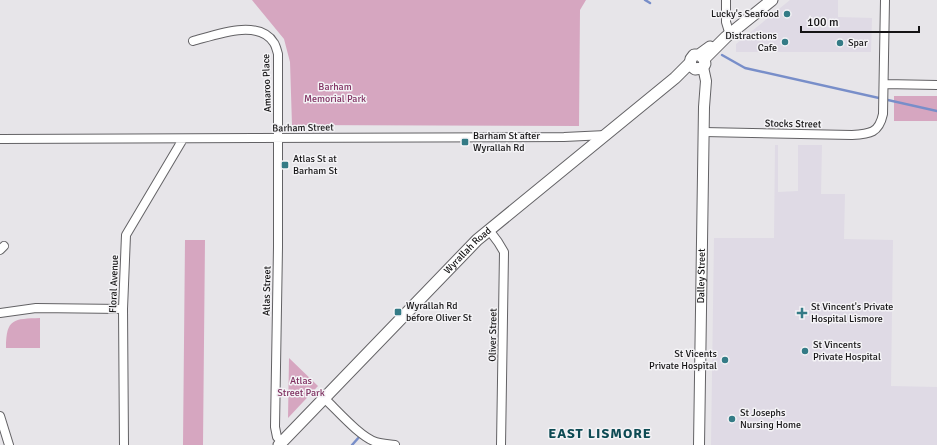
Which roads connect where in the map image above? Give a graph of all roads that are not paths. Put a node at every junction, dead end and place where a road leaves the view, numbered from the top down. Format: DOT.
graph roads {
  1 [pos="726,0"];
  2 [pos="772,0"];
  3 [pos="885,0"];
  4 [pos="728,36"];
  5 [pos="193,42"];
  6 [pos="698,64"];
  7 [pos="884,84"];
  8 [pos="937,85"];
  9 [pos="704,132"];
  10 [pos="606,135"];
  11 [pos="279,138"];
  12 [pos="0,139"];
  13 [pos="184,139"];
  14 [pos="490,230"];
  15 [pos="123,309"];
  16 [pos="0,313"];
  17 [pos="324,398"];
  18 [pos="0,416"];
  19 [pos="281,444"];
  20 [pos="9,445"];
  21 [pos="124,445"];
  22 [pos="395,445"];
  23 [pos="501,445"];
  24 [pos="699,445"];
  1 -- 4 [label="street"];
  2 -- 4 [label="main road, Wyrallah Road"];
  3 -- 7 [label="street"];
  4 -- 6 [label="main road, Wyrallah Road"];
  5 -- 11 [label="street, Amaroo Place"];
  6 -- 9 [label="street, Dalley Street"];
  6 -- 10 [label="main road, Wyrallah Road"];
  7 -- 8 [label="street"];
  7 -- 9 [label="street, Stocks Street"];
  9 -- 24 [label="street, Dalley Street"];
  10 -- 11 [label="street, Barham Street"];
  10 -- 14 [label="main road, Wyrallah Road"];
  11 -- 13 [label="street, Barham Street"];
  11 -- 19 [label="street, Atlas Street"];
  12 -- 13 [label="street, Barham Street"];
  13 -- 15 [label="street, Floral Avenue"];
  14 -- 17 [label="main road, Wyrallah Road"];
  14 -- 23 [label="street, Oliver Street"];
  15 -- 16 [label="street"];
  15 -- 21 [label="street, Floral Avenue"];
  17 -- 19 [label="main road, Wyrallah Road"];
  17 -- 22 [label="street"];
  18 -- 20 [label="street"];
}
